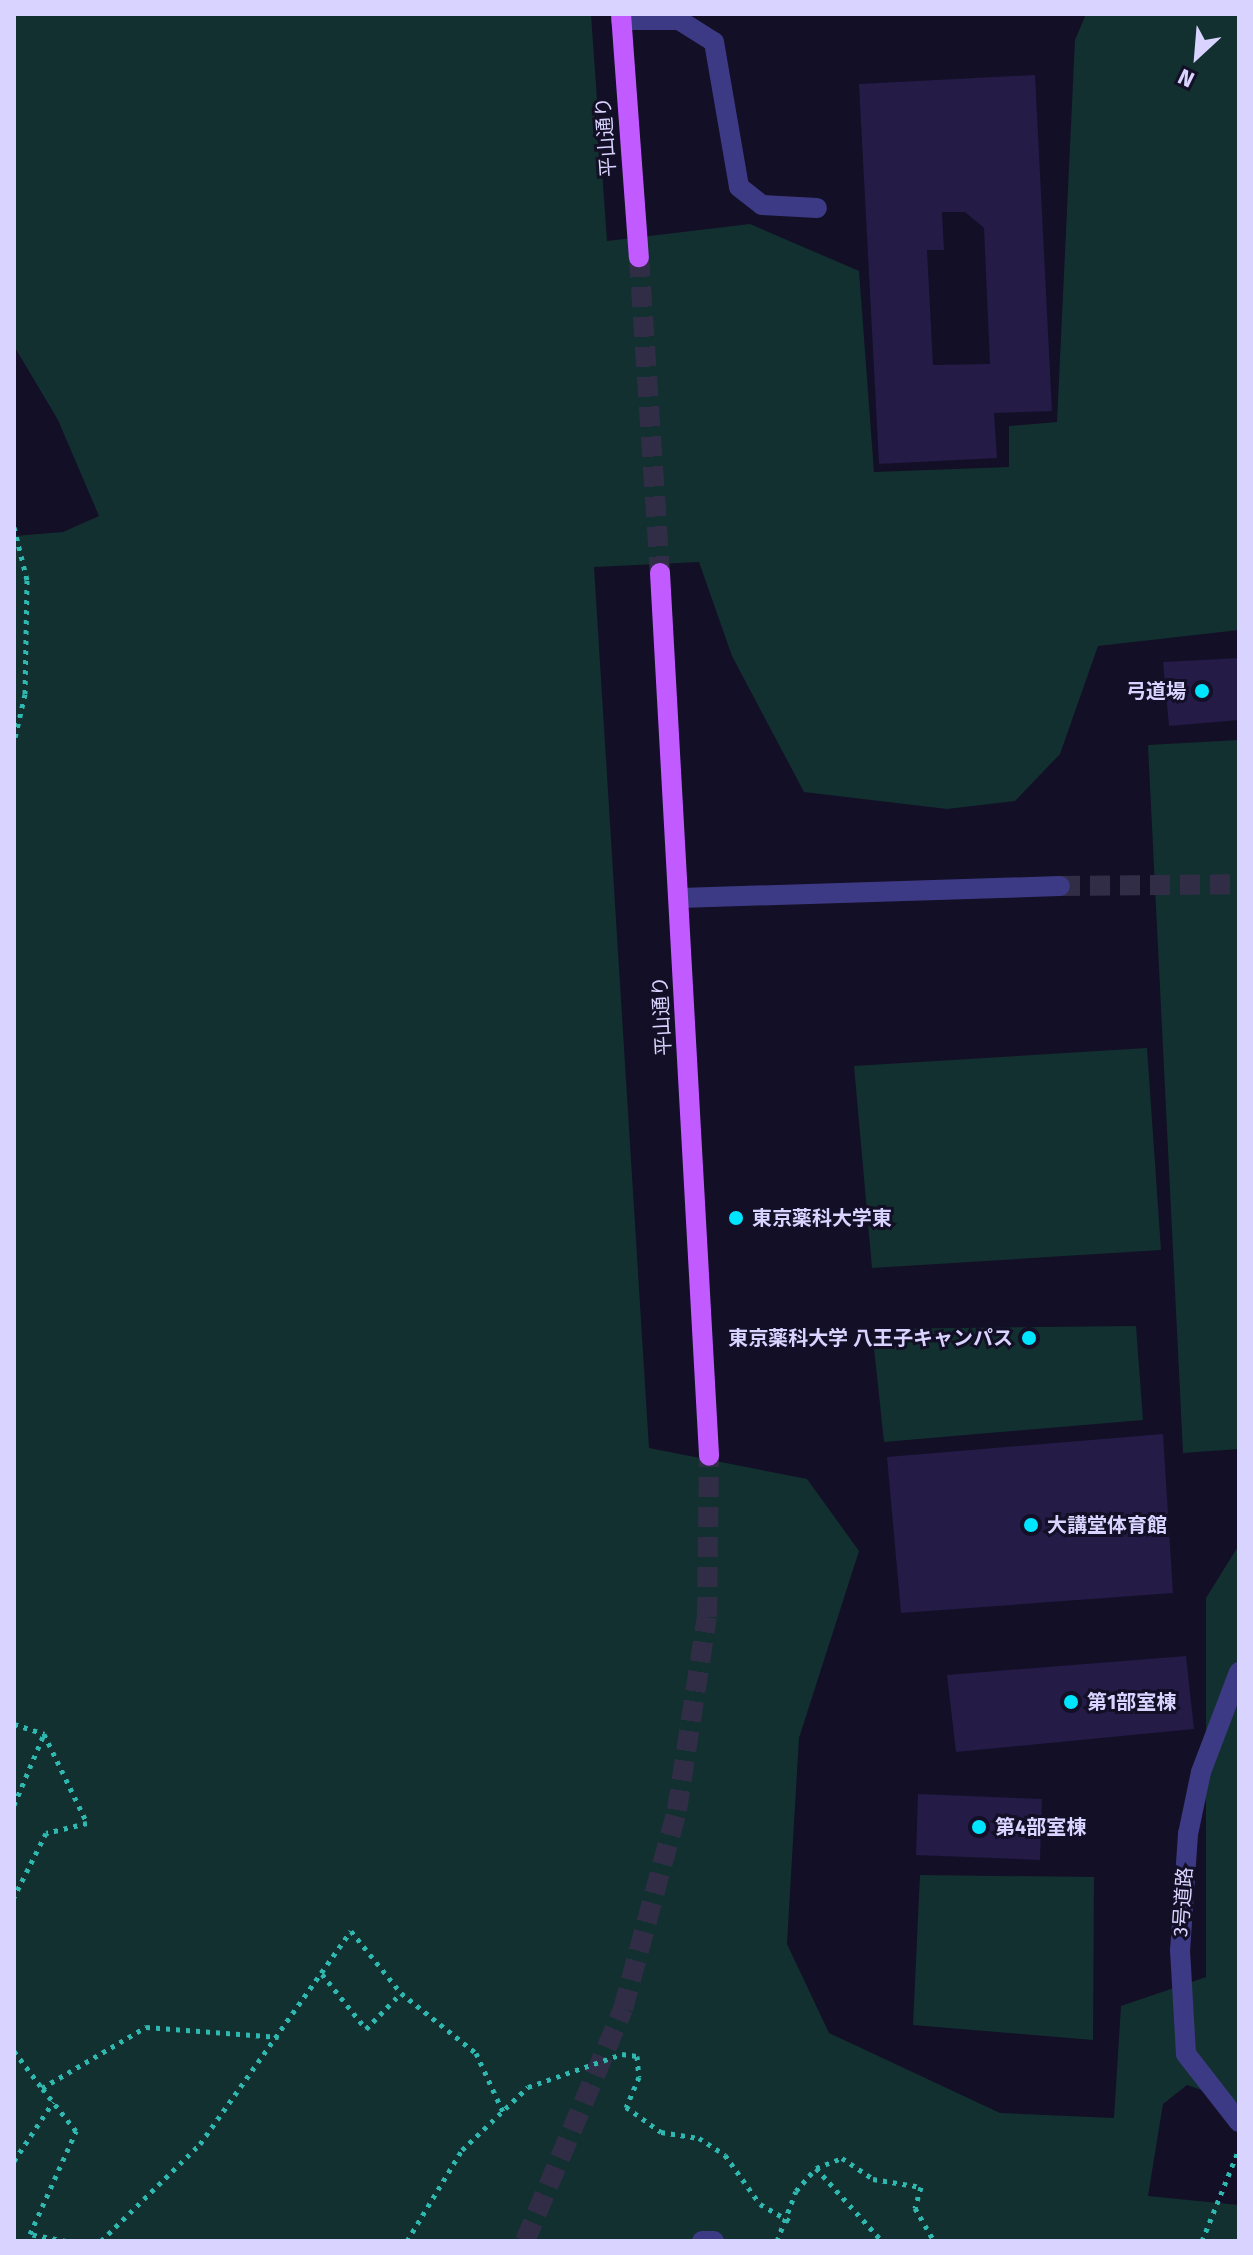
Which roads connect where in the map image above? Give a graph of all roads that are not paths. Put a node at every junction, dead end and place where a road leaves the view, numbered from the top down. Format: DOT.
graph roads {
  1 [pos="621,17"];
  2 [pos="817,208"];
  3 [pos="639,257"];
  4 [pos="660,573"];
  5 [pos="1060,886"];
  6 [pos="680,898"];
  7 [pos="709,1456"];
  8 [pos="1239,1672"];
  9 [pos="1239,2122"];
  10 [pos="702,2241"];
  11 [pos="714,2241"];
  1 -- 2 [label="street"];
  1 -- 3 [label="main road, 平山通り"];
  4 -- 6 [label="main road, 平山通り"];
  5 -- 6 [label="street"];
  6 -- 7 [label="main road, 平山通り"];
  8 -- 9 [label="street, 3号道路"];
  10 -- 11 [label="street"];
}
